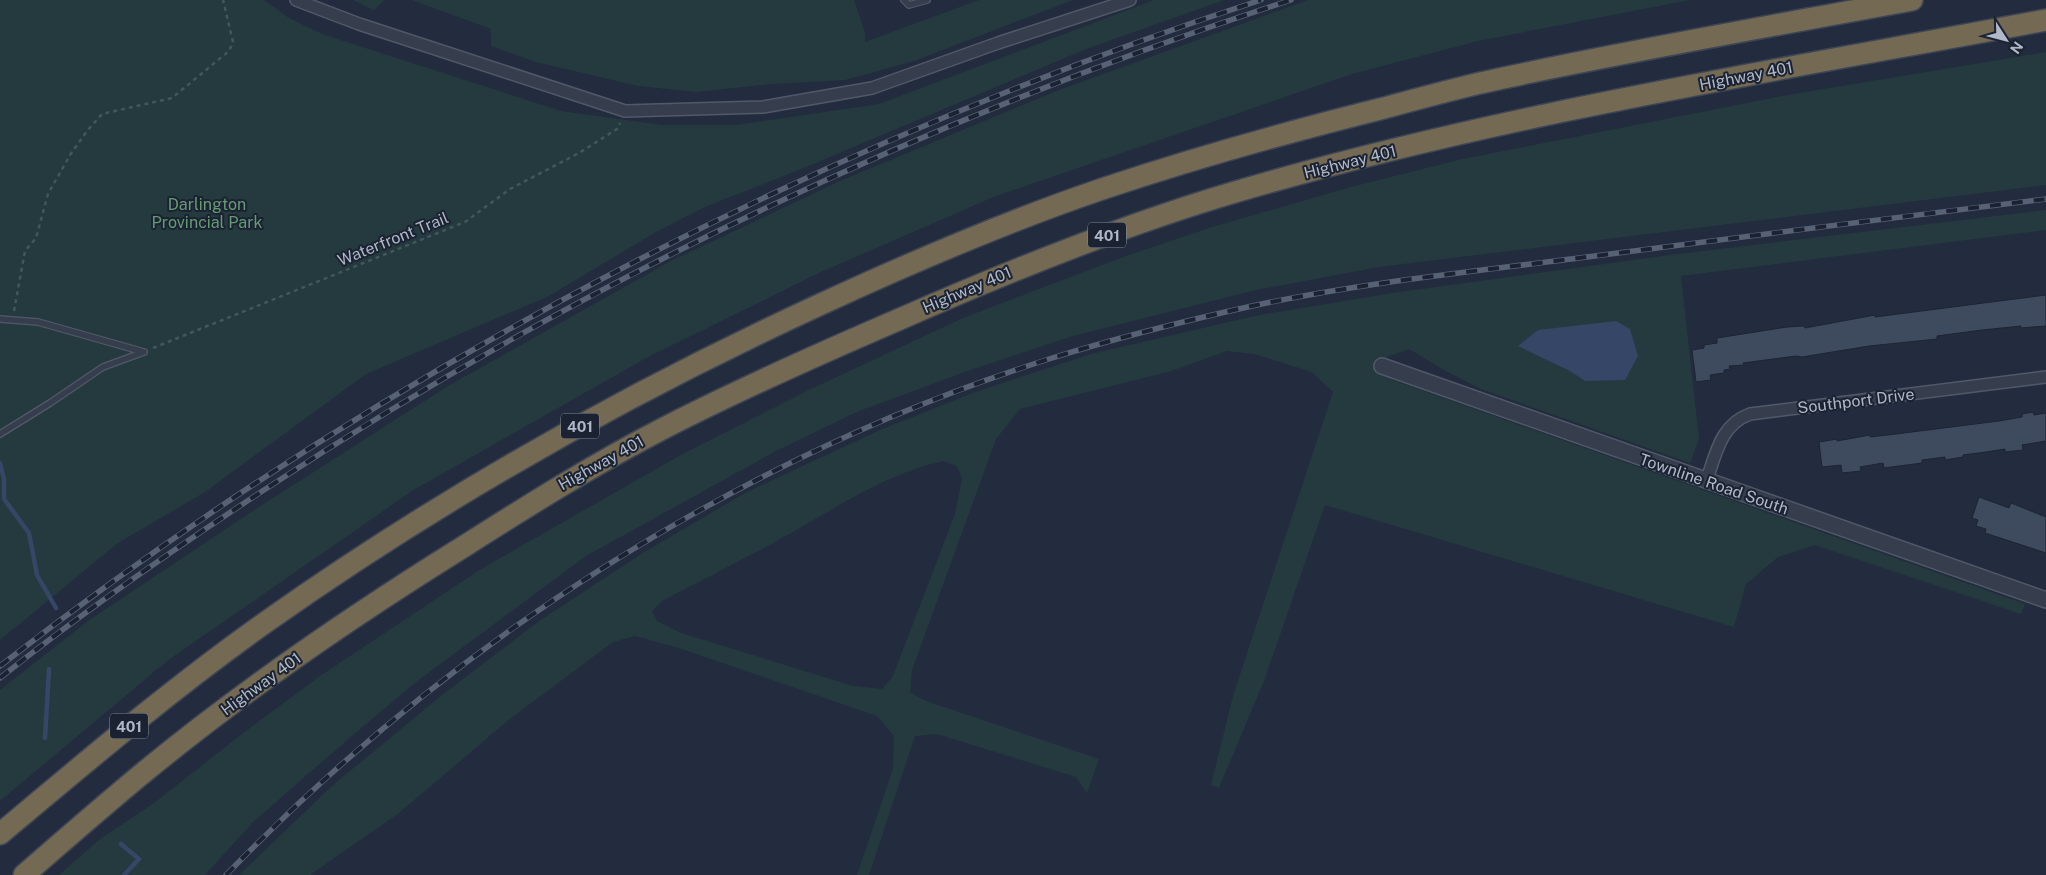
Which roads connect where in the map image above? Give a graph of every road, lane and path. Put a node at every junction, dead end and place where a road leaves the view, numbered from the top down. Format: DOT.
graph roads {
  1 [pos="224,0"];
  2 [pos="296,0"];
  3 [pos="904,0"];
  4 [pos="927,0"];
  5 [pos="1130,0"];
  6 [pos="1912,0"];
  7 [pos="2046,20"];
  8 [pos="625,111"];
  9 [pos="0,319"];
  10 [pos="12,320"];
  11 [pos="144,352"];
  12 [pos="1382,366"];
  13 [pos="2046,377"];
  14 [pos="0,434"];
  15 [pos="1706,482"];
  16 [pos="2046,600"];
  17 [pos="0,834"];
  18 [pos="24,875"];
  1 -- 10 [label="path"];
  2 -- 8 [label="street"];
  3 -- 4 [label="lane"];
  5 -- 8 [label="street"];
  6 -- 17 [label="highway, 401"];
  7 -- 18 [label="highway, Highway 401 / 401"];
  8 -- 11 [label="path, Waterfront Trail"];
  9 -- 10 [label="lane"];
  10 -- 11 [label="lane"];
  11 -- 14 [label="lane"];
  12 -- 15 [label="street, Townline Road South"];
  13 -- 15 [label="street, Southport Drive"];
  15 -- 16 [label="street, Townline Road South"];
}
